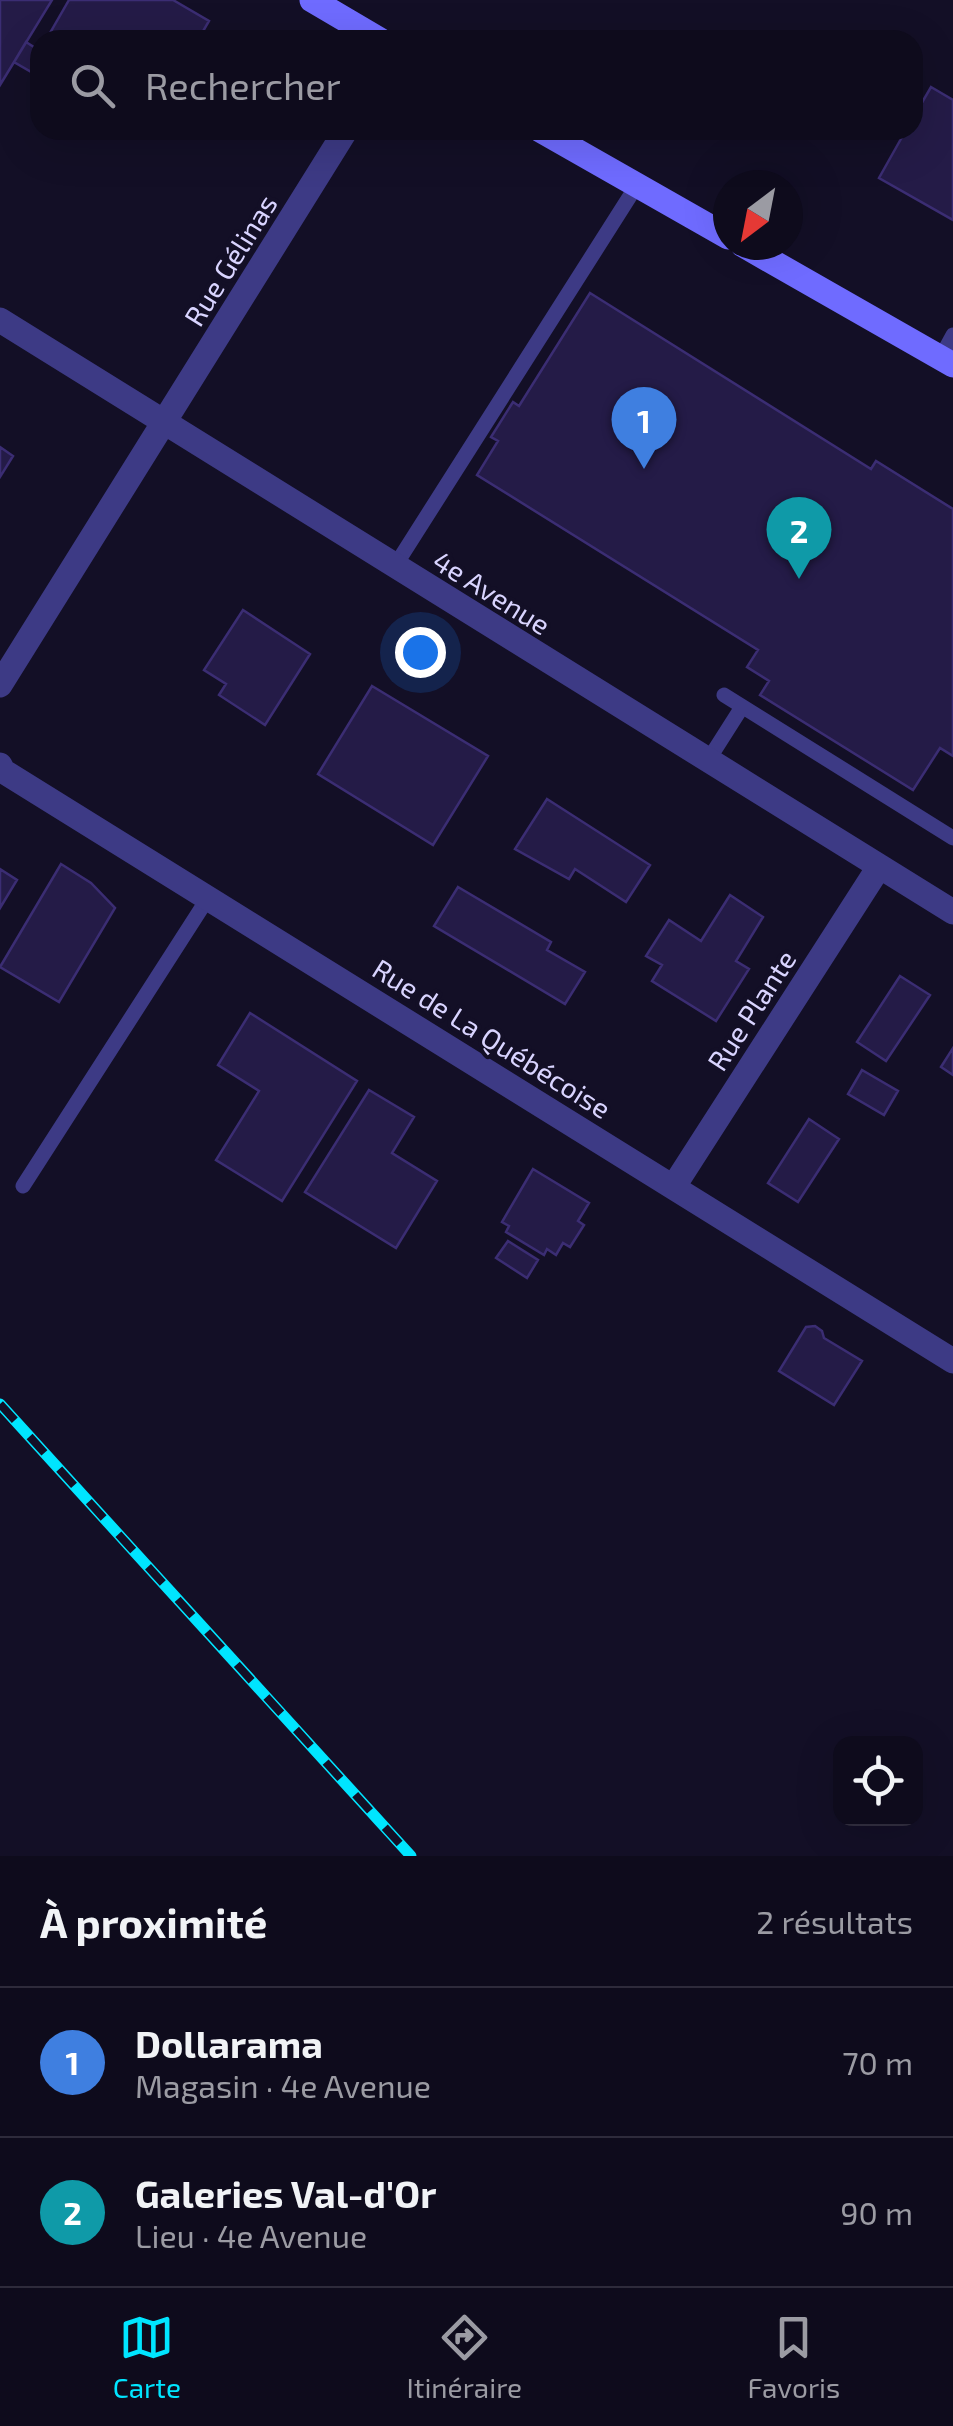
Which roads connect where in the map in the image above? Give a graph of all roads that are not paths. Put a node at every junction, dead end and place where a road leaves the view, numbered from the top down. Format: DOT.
graph roads {
  1 [pos="312,0"];
  2 [pos="363,30"];
  3 [pos="340,140"];
  4 [pos="558,140"];
  5 [pos="637,185"];
  6 [pos="713,228"];
  7 [pos="772,260"];
  8 [pos="0,320"];
  9 [pos="949,352"];
  10 [pos="165,421"];
  11 [pos="395,566"];
  12 [pos="0,685"];
  13 [pos="724,696"];
  14 [pos="742,708"];
  15 [pos="707,762"];
  16 [pos="0,766"];
  17 [pos="953,838"];
  18 [pos="879,866"];
  19 [pos="208,898"];
  20 [pos="953,912"];
  21 [pos="22,1186"];
  22 [pos="674,1186"];
  23 [pos="953,1361"];
  1 -- 2 [label="street"];
  3 -- 10 [label="street, Rue Gélinas"];
  4 -- 5 [label="street"];
  5 -- 6 [label="street"];
  5 -- 11 [label="lane"];
  7 -- 9 [label="street"];
  8 -- 10 [label="street, 4e Avenue"];
  10 -- 11 [label="street, 4e Avenue"];
  10 -- 12 [label="street"];
  11 -- 15 [label="street, 4e Avenue"];
  13 -- 14 [label="lane"];
  14 -- 15 [label="lane"];
  14 -- 17 [label="lane"];
  15 -- 18 [label="street, 4e Avenue"];
  16 -- 19 [label="street, Rue de La Québécoise"];
  18 -- 20 [label="street, 4e Avenue"];
  18 -- 22 [label="street, Rue Plante"];
  19 -- 21 [label="lane"];
  19 -- 22 [label="street, Rue de La Québécoise"];
  22 -- 23 [label="street, Rue de La Québécoise"];
}
